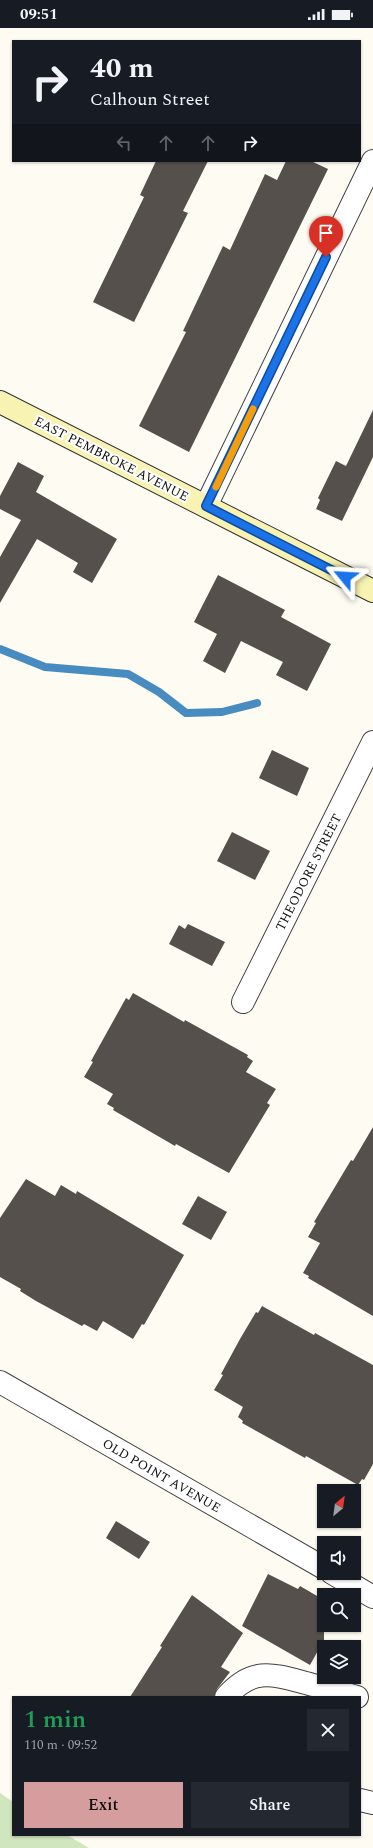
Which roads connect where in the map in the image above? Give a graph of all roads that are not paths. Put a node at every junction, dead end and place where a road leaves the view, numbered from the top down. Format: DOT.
graph roads {
  1 [pos="373,161"];
  2 [pos="0,402"];
  3 [pos="206,506"];
  4 [pos="373,591"];
  5 [pos="373,742"];
  6 [pos="243,1002"];
  7 [pos="0,1382"];
  8 [pos="317,1564"];
  9 [pos="344,1580"];
  10 [pos="373,1597"];
  11 [pos="227,1696"];
  12 [pos="352,1696"];
  13 [pos="361,1698"];
  14 [pos="373,1702"];
  15 [pos="361,1800"];
  16 [pos="373,1803"];
  1 -- 3 [label="street"];
  2 -- 3 [label="main road, EAST PEMBROKE AVENUE"];
  3 -- 4 [label="main road, EAST PEMBROKE AVENUE"];
  5 -- 6 [label="street, THEODORE STREET"];
  7 -- 8 [label="street, OLD POINT AVENUE"];
  9 -- 10 [label="street"];
  11 -- 12 [label="street"];
  13 -- 14 [label="street"];
  15 -- 16 [label="street"];
}
